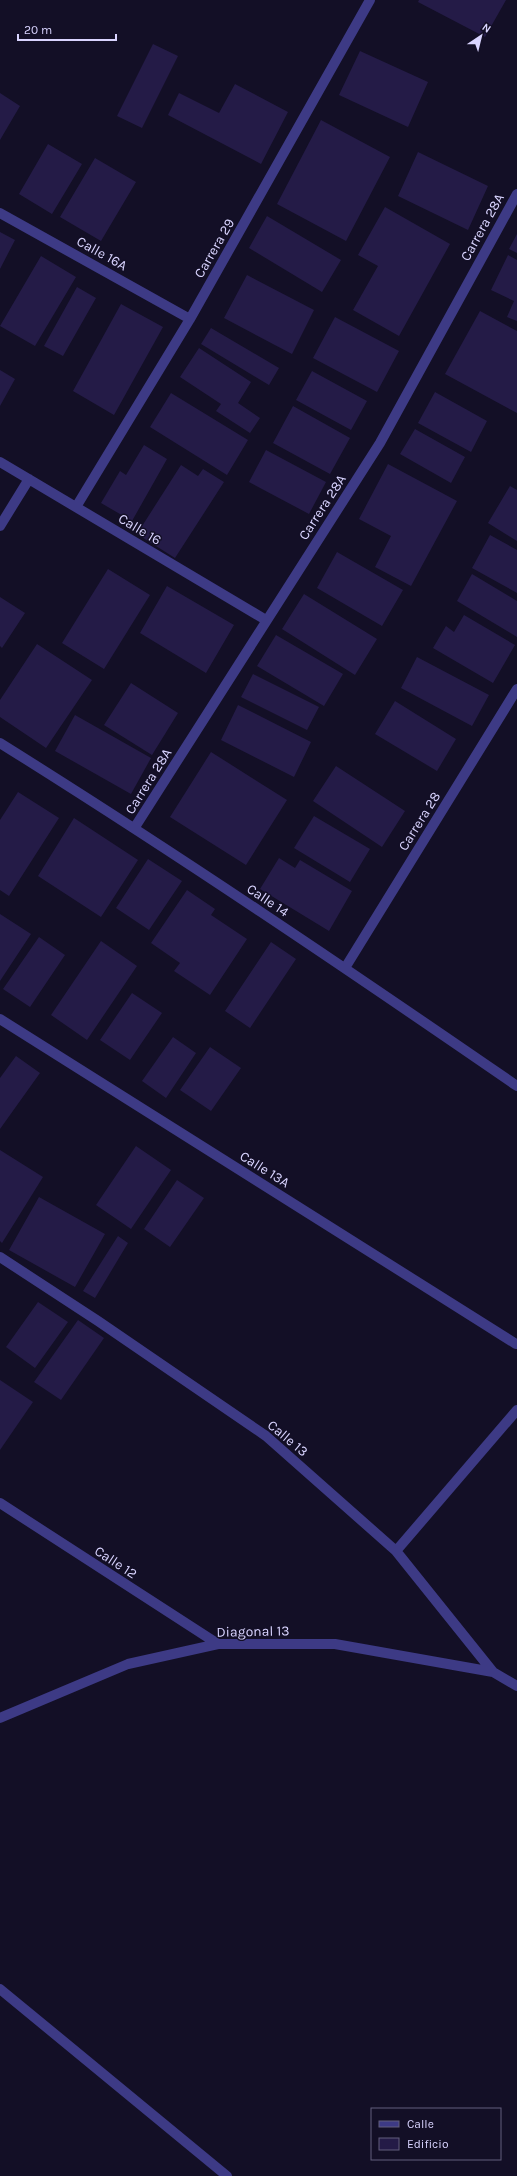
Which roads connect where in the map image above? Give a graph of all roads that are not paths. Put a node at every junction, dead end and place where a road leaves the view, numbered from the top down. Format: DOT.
graph roads {
  1 [pos="370,0"];
  2 [pos="517,194"];
  3 [pos="0,213"];
  4 [pos="190,319"];
  5 [pos="0,462"];
  6 [pos="28,479"];
  7 [pos="76,507"];
  8 [pos="0,526"];
  9 [pos="266,620"];
  10 [pos="517,689"];
  11 [pos="0,743"];
  12 [pos="135,827"];
  13 [pos="345,968"];
  14 [pos="0,1019"];
  15 [pos="517,1086"];
  16 [pos="0,1257"];
  17 [pos="517,1345"];
  18 [pos="517,1410"];
  19 [pos="0,1503"];
  20 [pos="396,1551"];
  21 [pos="218,1644"];
  22 [pos="493,1672"];
  23 [pos="517,1686"];
  24 [pos="0,1718"];
  25 [pos="0,1989"];
  26 [pos="227,2176"];
  1 -- 4 [label="street, Carrera 29"];
  2 -- 9 [label="street, Carrera 28A"];
  3 -- 4 [label="street, Calle 16A"];
  4 -- 7 [label="street, Carrera 29"];
  5 -- 6 [label="street, Calle 16"];
  6 -- 7 [label="street, Calle 16"];
  6 -- 8 [label="street"];
  7 -- 9 [label="street, Calle 16"];
  9 -- 12 [label="street, Carrera 28A"];
  10 -- 13 [label="street, Carrera 28"];
  11 -- 12 [label="street, Calle 14"];
  12 -- 13 [label="street, Calle 14"];
  13 -- 15 [label="street, Calle 14"];
  14 -- 17 [label="street, Calle 13A"];
  16 -- 20 [label="street, Calle 13"];
  18 -- 20 [label="street"];
  19 -- 21 [label="street, Calle 12"];
  20 -- 22 [label="street, Calle 13"];
  21 -- 22 [label="street, Diagonal 13"];
  21 -- 24 [label="street, Diagonal 13"];
  22 -- 23 [label="street, Calle 13"];
  25 -- 26 [label="street"];
}
